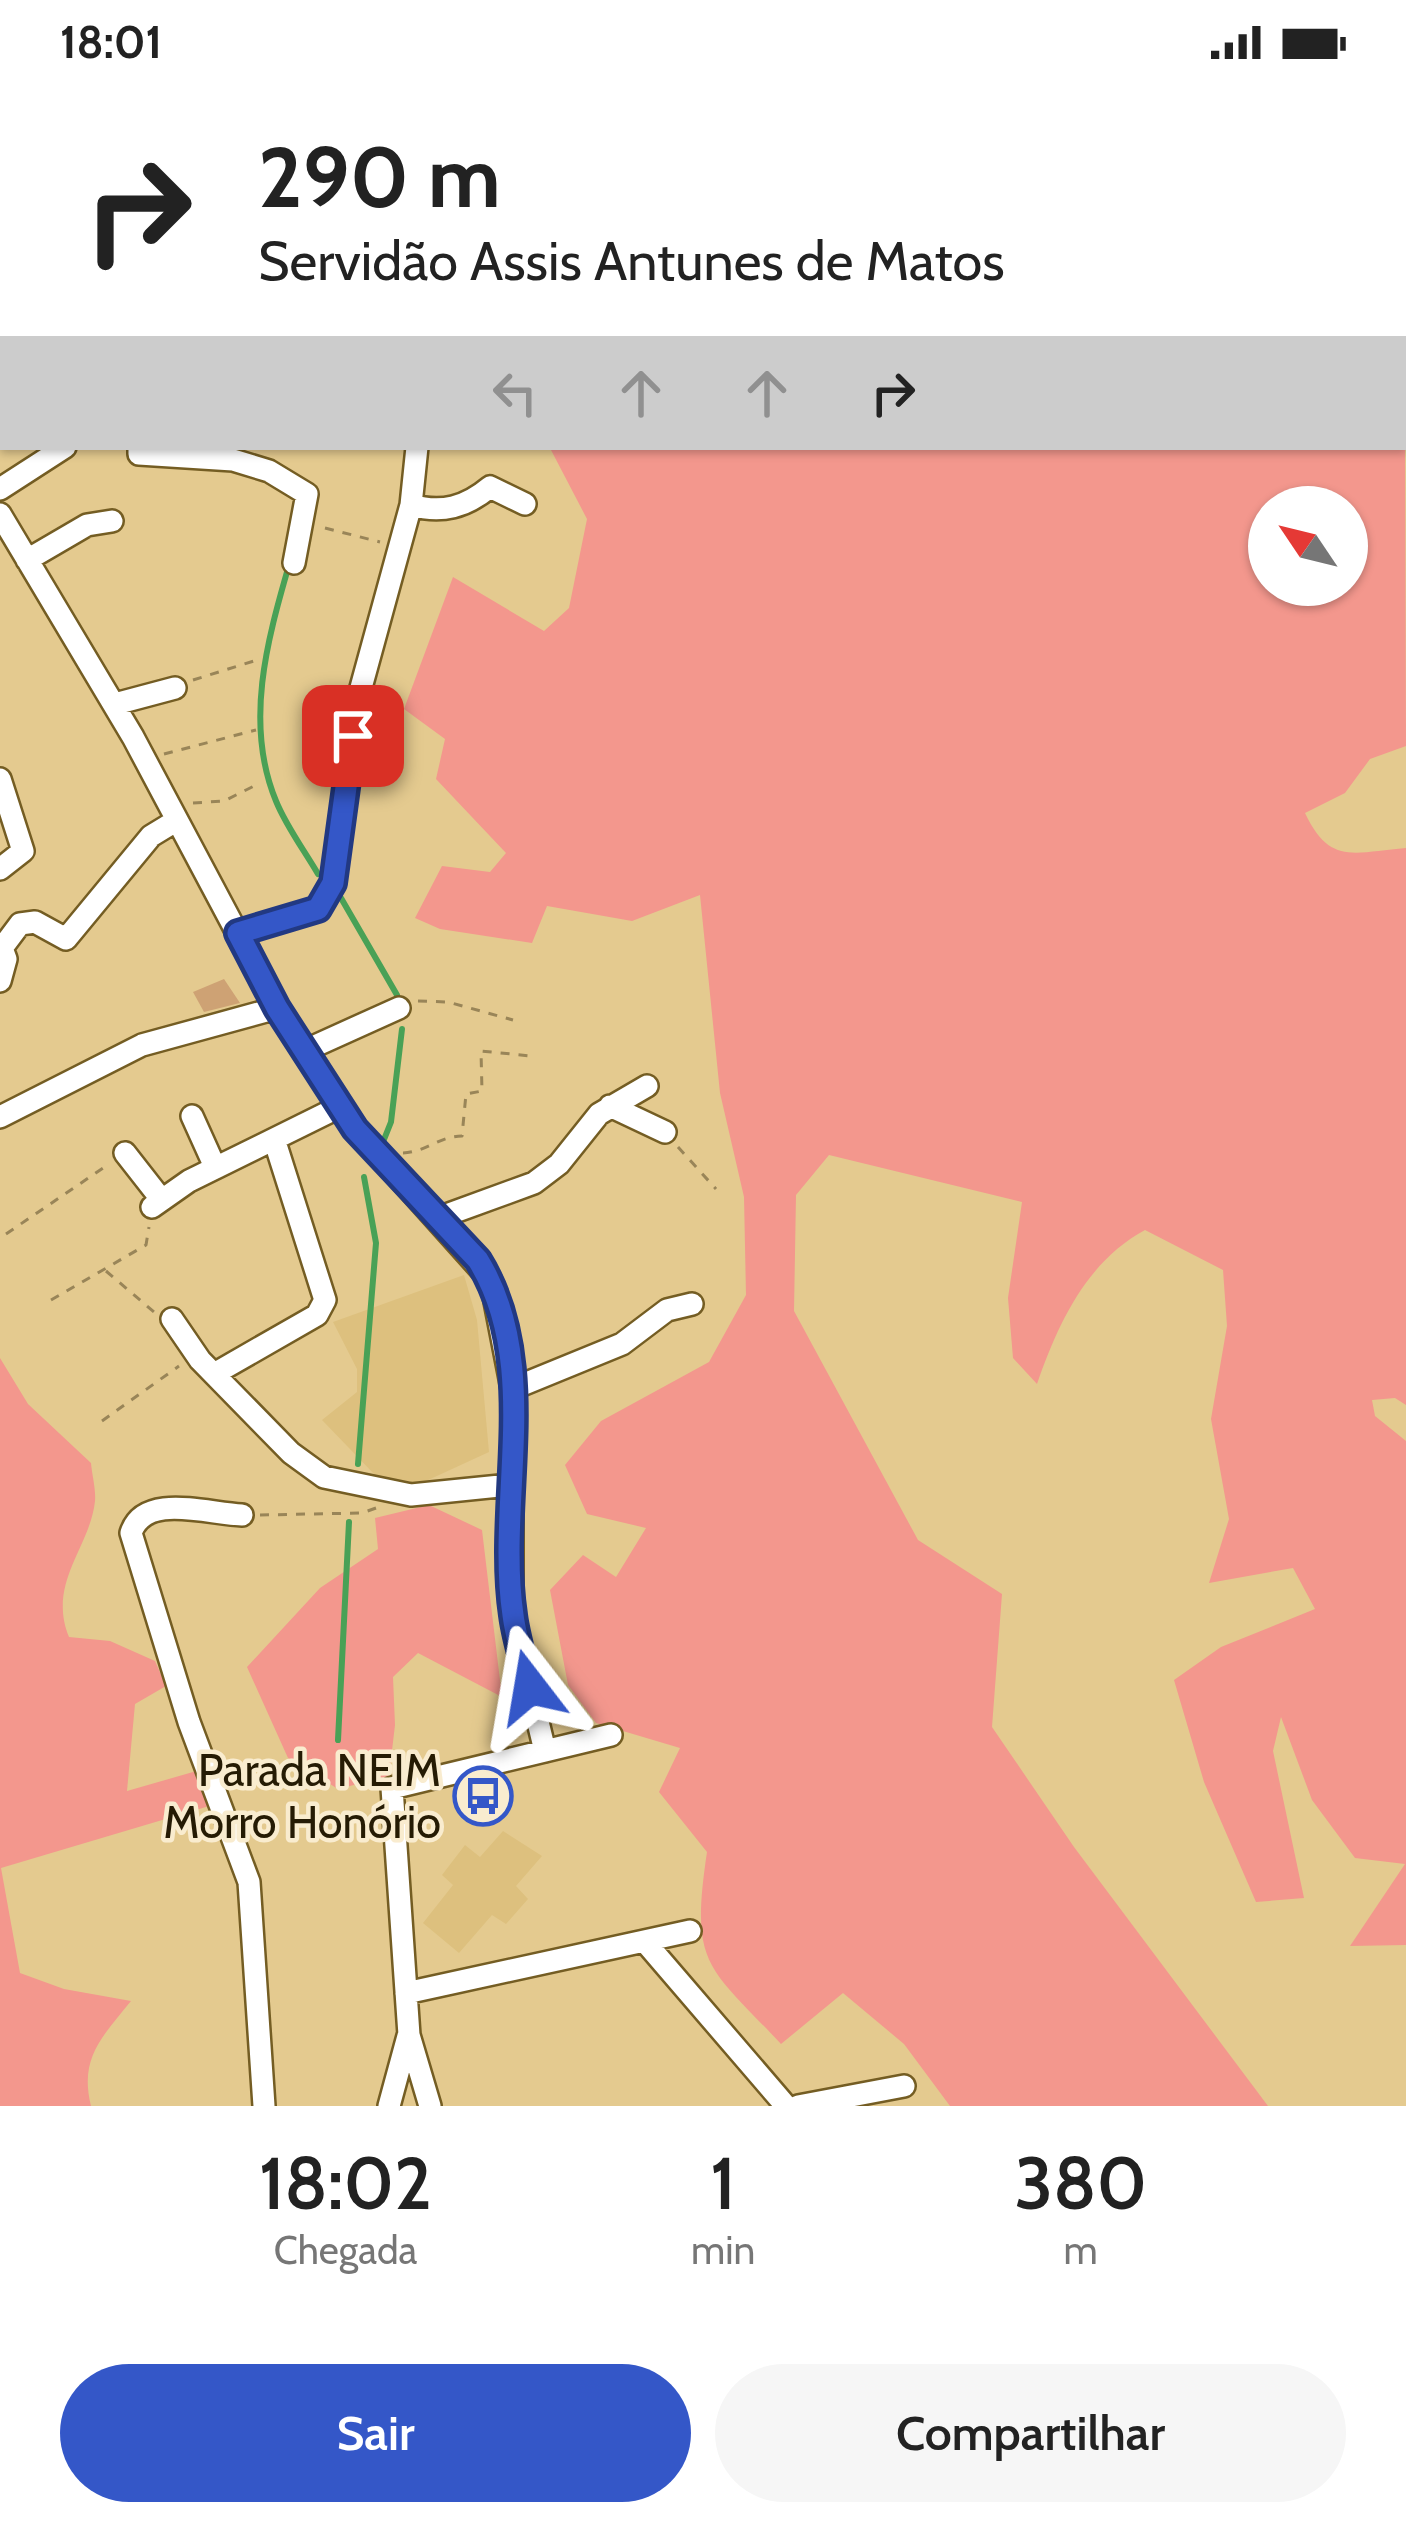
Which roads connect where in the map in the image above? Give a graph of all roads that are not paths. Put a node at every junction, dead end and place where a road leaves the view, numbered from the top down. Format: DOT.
graph roads {
  1 [pos="60,450"];
  2 [pos="140,450"];
  3 [pos="417,450"];
  4 [pos="0,489"];
  5 [pos="525,504"];
  6 [pos="411,505"];
  7 [pos="0,514"];
  8 [pos="112,521"];
  9 [pos="27,560"];
  10 [pos="294,563"];
  11 [pos="175,688"];
  12 [pos="115,704"];
  13 [pos="0,779"];
  14 [pos="171,813"];
  15 [pos="0,869"];
  16 [pos="238,933"];
  17 [pos="1,947"];
  18 [pos="0,981"];
  19 [pos="277,1008"];
  20 [pos="399,1009"];
  21 [pos="306,1050"];
  22 [pos="647,1086"];
  23 [pos="341,1106"];
  24 [pos="610,1106"];
  25 [pos="191,1116"];
  26 [pos="0,1117"];
  27 [pos="665,1132"];
  28 [pos="275,1142"];
  29 [pos="125,1153"];
  30 [pos="215,1167"];
  31 [pos="438,1218"];
  32 [pos="692,1304"];
  33 [pos="172,1319"];
  34 [pos="214,1375"];
  35 [pos="512,1389"];
  36 [pos="510,1485"];
  37 [pos="242,1515"];
  38 [pos="611,1735"];
  39 [pos="545,1751"];
  40 [pos="690,1931"];
  41 [pos="646,1943"];
  42 [pos="406,1993"];
  43 [pos="409,2036"];
  44 [pos="904,2086"];
  45 [pos="264,2106"];
  46 [pos="389,2106"];
  47 [pos="430,2106"];
  48 [pos="786,2106"];
  49 [pos="798,2106"];
  1 -- 4 [label="street"];
  2 -- 10 [label="street"];
  3 -- 6 [label="street"];
  5 -- 6 [label="street"];
  6 -- 16 [label="street"];
  7 -- 9 [label="street"];
  8 -- 9 [label="street"];
  9 -- 12 [label="street"];
  11 -- 12 [label="street"];
  12 -- 14 [label="street"];
  13 -- 15 [label="street"];
  14 -- 16 [label="street"];
  14 -- 17 [label="street"];
  16 -- 19 [label="street"];
  17 -- 18 [label="street"];
  19 -- 21 [label="street"];
  19 -- 26 [label="street"];
  20 -- 21 [label="street"];
  21 -- 23 [label="street"];
  22 -- 24 [label="street"];
  23 -- 28 [label="street"];
  23 -- 31 [label="street"];
  24 -- 27 [label="street"];
  24 -- 31 [label="street"];
  25 -- 30 [label="street"];
  28 -- 30 [label="street"];
  28 -- 34 [label="street"];
  29 -- 30 [label="street"];
  31 -- 35 [label="street"];
  32 -- 35 [label="street"];
  33 -- 34 [label="street"];
  34 -- 36 [label="street"];
  35 -- 36 [label="street"];
  36 -- 39 [label="street"];
  37 -- 45 [label="street"];
  38 -- 39 [label="street"];
  39 -- 42 [label="street"];
  40 -- 41 [label="street"];
  41 -- 42 [label="street"];
  41 -- 48 [label="street"];
  42 -- 43 [label="street"];
  43 -- 46 [label="street"];
  43 -- 47 [label="street"];
  44 -- 49 [label="street"];
}
